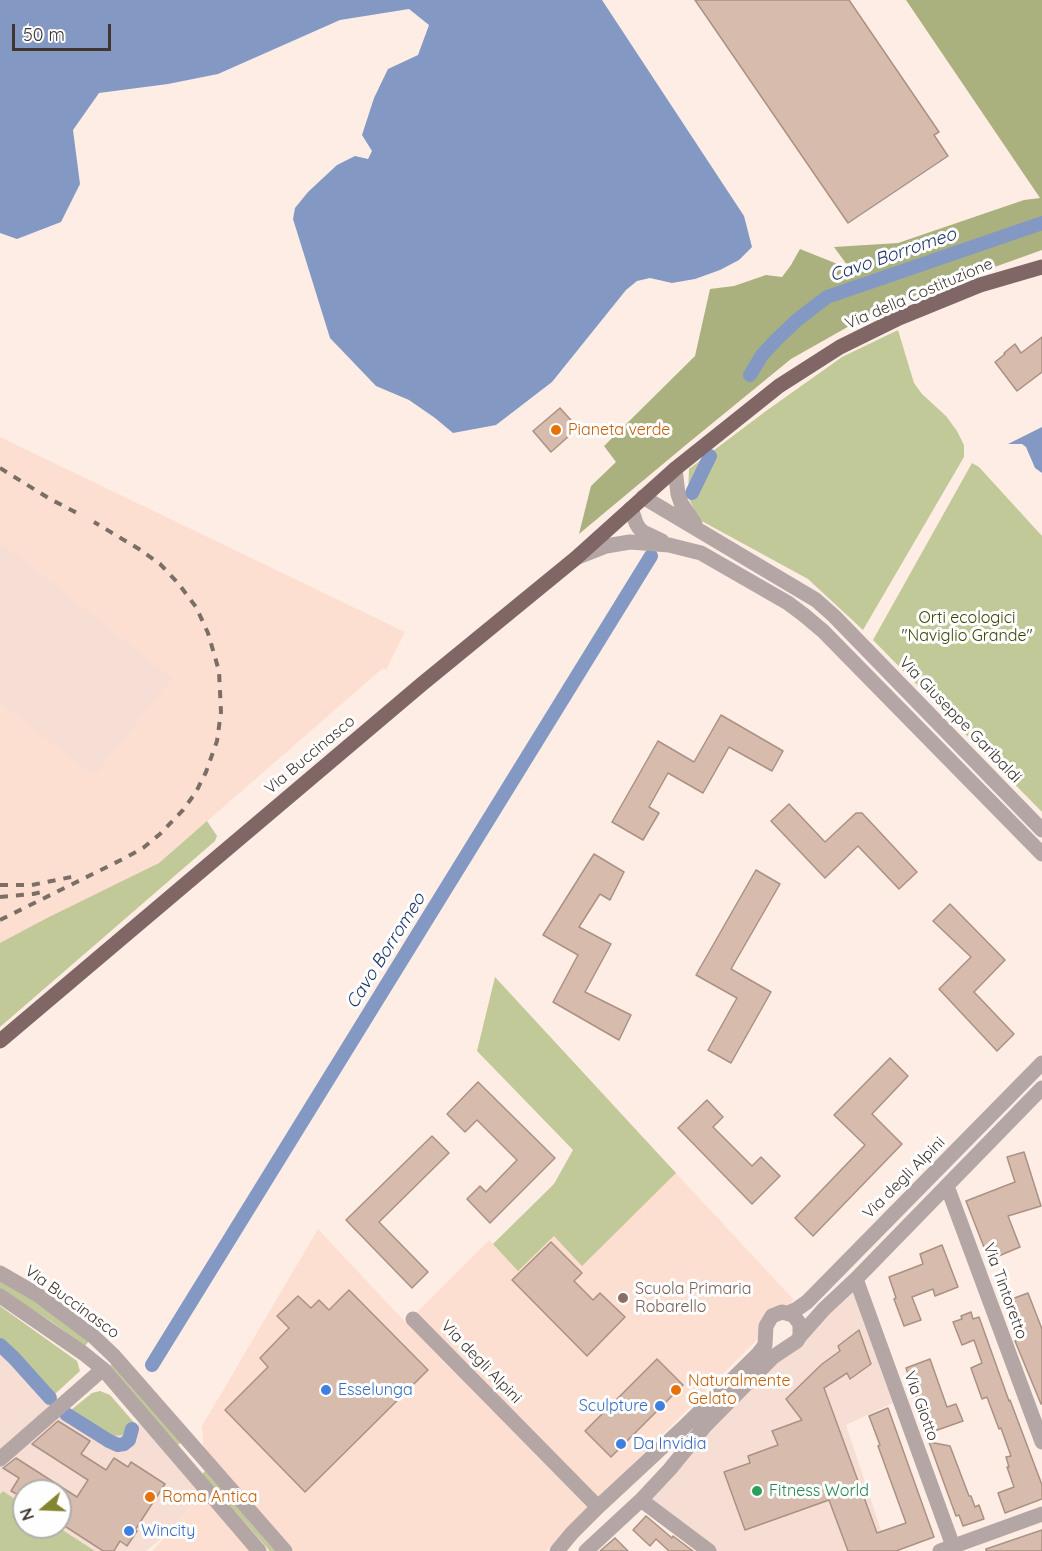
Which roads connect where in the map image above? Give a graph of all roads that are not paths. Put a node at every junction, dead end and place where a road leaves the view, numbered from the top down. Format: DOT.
graph roads {
  1 [pos="1042,267"];
  2 [pos="675,469"];
  3 [pos="643,497"];
  4 [pos="631,508"];
  5 [pos="698,529"];
  6 [pos="669,544"];
  7 [pos="576,558"];
  8 [pos="1042,830"];
  9 [pos="1042,854"];
  10 [pos="0,1041"];
  11 [pos="1042,1063"];
  12 [pos="1042,1088"];
  13 [pos="947,1186"];
  14 [pos="0,1273"];
  15 [pos="856,1279"];
  16 [pos="0,1296"];
  17 [pos="788,1313"];
  18 [pos="413,1319"];
  19 [pos="766,1332"];
  20 [pos="800,1336"];
  21 [pos="787,1347"];
  22 [pos="102,1369"];
  23 [pos="1042,1442"];
  24 [pos="0,1459"];
  25 [pos="641,1500"];
  26 [pos="598,1507"];
  27 [pos="1042,1514"];
  28 [pos="947,1549"];
  29 [pos="259,1551"];
  30 [pos="285,1551"];
  31 [pos="557,1551"];
  32 [pos="586,1551"];
  33 [pos="708,1551"];
  1 -- 2 [label="main road, Via della Costituzione"];
  2 -- 3 [label="main road, Via della Costituzione"];
  2 -- 5 [label="street"];
  3 -- 4 [label="main road, Via Buccinasco"];
  3 -- 5 [label="street, Via Giuseppe Garibaldi"];
  4 -- 6 [label="street"];
  4 -- 7 [label="main road, Via Buccinasco"];
  5 -- 8 [label="street, Via Giuseppe Garibaldi"];
  6 -- 7 [label="street"];
  6 -- 9 [label="street"];
  7 -- 10 [label="main road, Via Buccinasco"];
  11 -- 17 [label="street, Via degli Alpini"];
  12 -- 13 [label="street"];
  13 -- 15 [label="street"];
  13 -- 23 [label="street, Via Tintoretto"];
  14 -- 30 [label="street, Via Buccinasco"];
  15 -- 20 [label="street"];
  15 -- 28 [label="street, Via Giotto"];
  16 -- 22 [label="street"];
  17 -- 19 [label="street"];
  17 -- 20 [label="street"];
  18 -- 26 [label="street, Via degli Alpini"];
  19 -- 21 [label="street"];
  19 -- 26 [label="street"];
  20 -- 21 [label="street"];
  21 -- 25 [label="street"];
  22 -- 24 [label="street"];
  22 -- 29 [label="street"];
  25 -- 32 [label="street"];
  25 -- 33 [label="street"];
  26 -- 31 [label="street"];
  27 -- 28 [label="street"];
}
